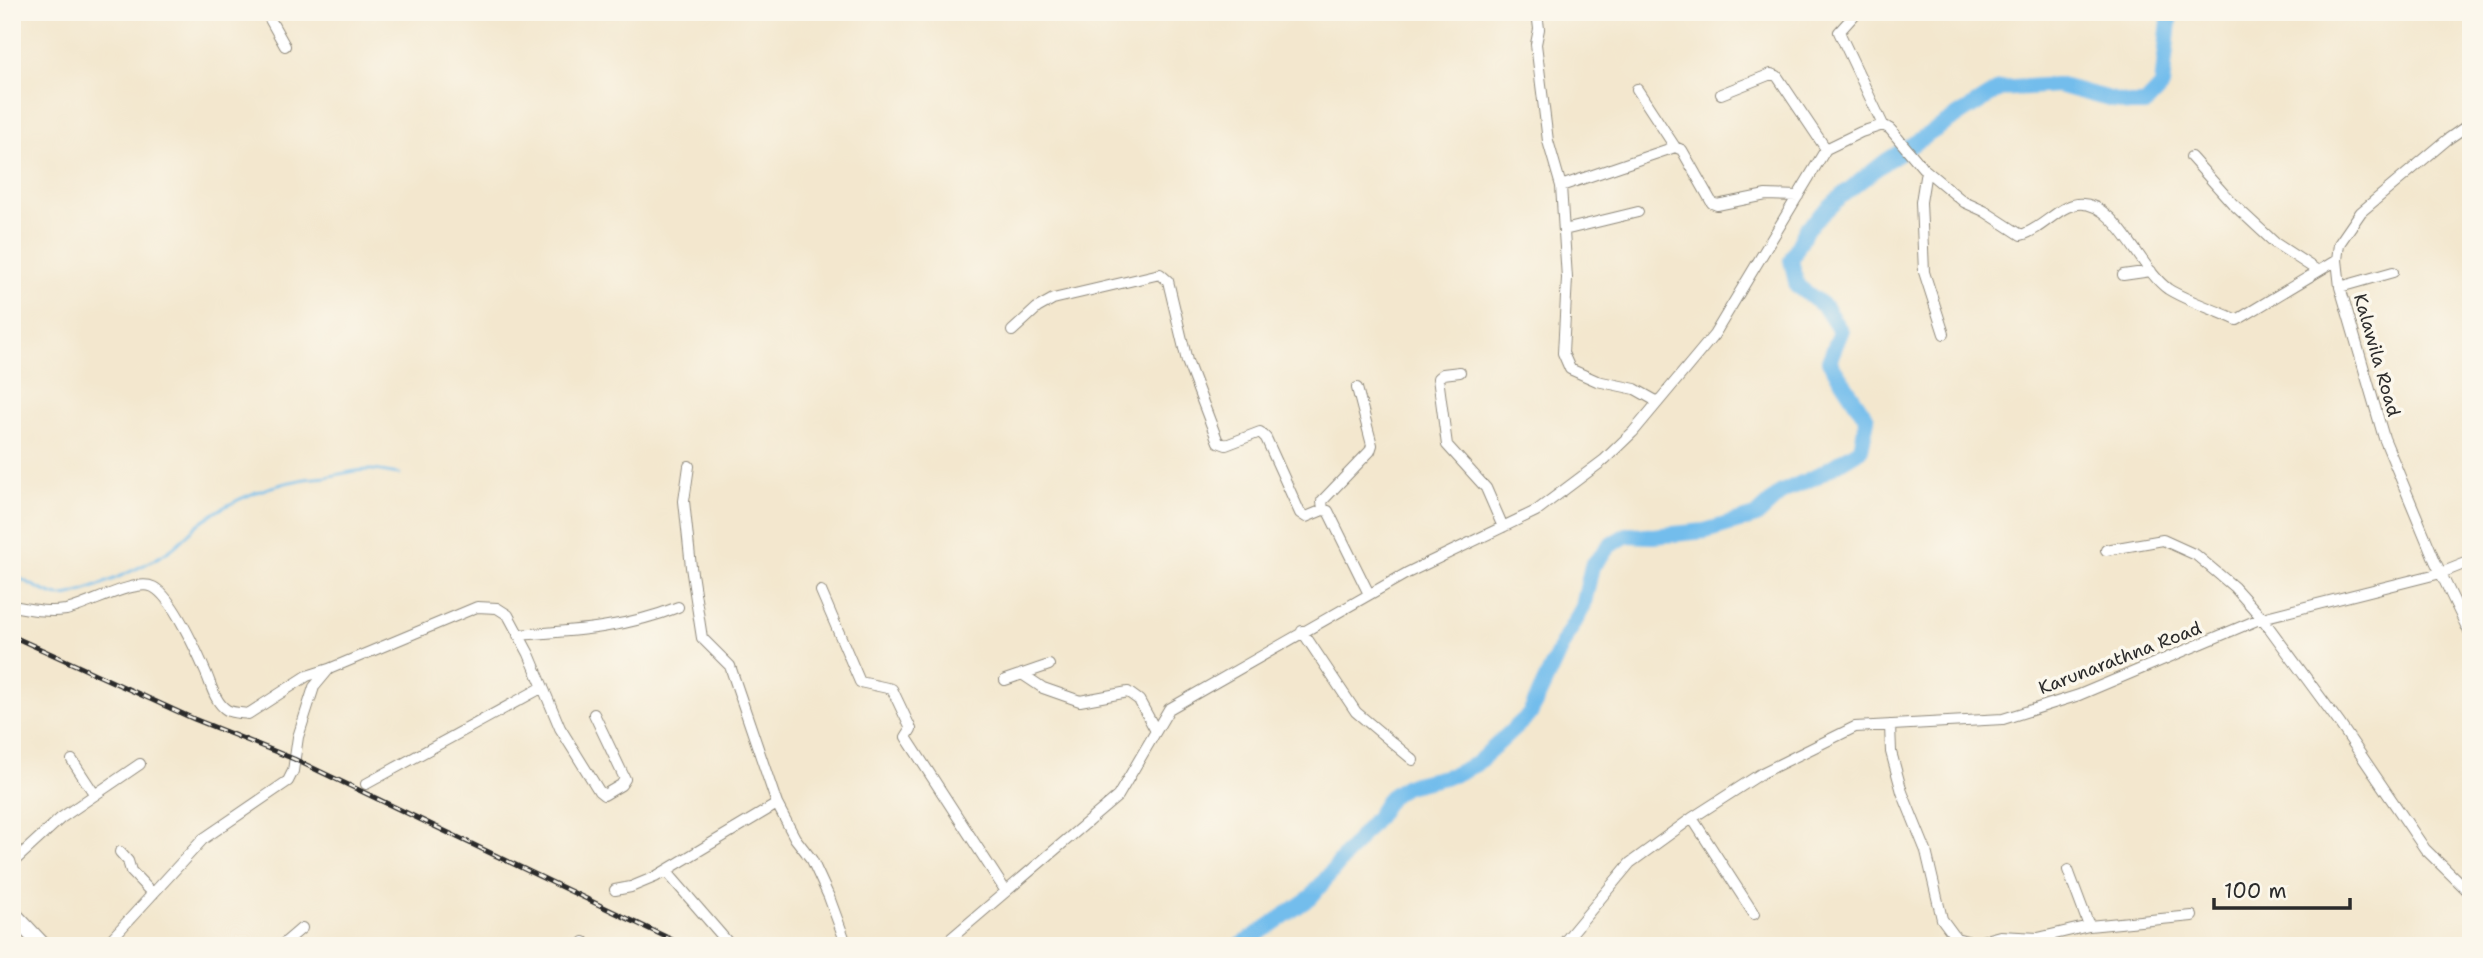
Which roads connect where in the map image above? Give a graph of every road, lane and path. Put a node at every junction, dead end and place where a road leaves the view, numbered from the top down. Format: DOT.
graph roads {
  1 [pos="267,12"];
  2 [pos="1537,12"];
  3 [pos="1857,12"];
  4 [pos="285,46"];
  5 [pos="1637,89"];
  6 [pos="1721,94"];
  7 [pos="2471,123"];
  8 [pos="1886,127"];
  9 [pos="1675,147"];
  10 [pos="1826,149"];
  11 [pos="2190,157"];
  12 [pos="1925,170"];
  13 [pos="1561,186"];
  14 [pos="1798,196"];
  15 [pos="1639,212"];
  16 [pos="1564,230"];
  17 [pos="2337,260"];
  18 [pos="2151,271"];
  19 [pos="2318,271"];
  20 [pos="2393,272"];
  21 [pos="2123,275"];
  22 [pos="2340,287"];
  23 [pos="1012,331"];
  24 [pos="1944,334"];
  25 [pos="1460,372"];
  26 [pos="1357,388"];
  27 [pos="1658,402"];
  28 [pos="690,466"];
  29 [pos="1324,510"];
  30 [pos="1503,527"];
  31 [pos="2106,550"];
  32 [pos="2471,561"];
  33 [pos="2441,573"];
  34 [pos="821,590"];
  35 [pos="1370,594"];
  36 [pos="12,606"];
  37 [pos="677,607"];
  38 [pos="2262,618"];
  39 [pos="1302,631"];
  40 [pos="518,635"];
  41 [pos="2471,636"];
  42 [pos="1049,665"];
  43 [pos="330,669"];
  44 [pos="1022,674"];
  45 [pos="1005,680"];
  46 [pos="543,687"];
  47 [pos="594,714"];
  48 [pos="1889,725"];
  49 [pos="1156,731"];
  50 [pos="1413,760"];
  51 [pos="72,761"];
  52 [pos="139,764"];
  53 [pos="366,784"];
  54 [pos="95,795"];
  55 [pos="777,804"];
  56 [pos="1692,818"];
  57 [pos="120,852"];
  58 [pos="12,863"];
  59 [pos="666,870"];
  60 [pos="2068,870"];
  61 [pos="615,890"];
  62 [pos="1005,890"];
  63 [pos="153,894"];
  64 [pos="2471,894"];
  65 [pos="1754,914"];
  66 [pos="2192,916"];
  67 [pos="13,917"];
  68 [pos="2089,926"];
  69 [pos="302,928"];
  70 [pos="2040,942"];
  71 [pos="43,946"];
  72 [pos="105,946"];
  73 [pos="281,946"];
  74 [pos="731,946"];
  75 [pos="847,946"];
  76 [pos="942,946"];
  77 [pos="1561,946"];
  1 -- 4 [label="street"];
  2 -- 13 [label="street"];
  3 -- 8 [label="street"];
  5 -- 9 [label="street"];
  6 -- 10 [label="street"];
  7 -- 17 [label="street, Kalawila Road"];
  8 -- 10 [label="street"];
  8 -- 12 [label="street"];
  9 -- 13 [label="street"];
  9 -- 14 [label="street"];
  10 -- 14 [label="street"];
  11 -- 19 [label="street"];
  12 -- 18 [label="street"];
  12 -- 24 [label="street"];
  13 -- 16 [label="street"];
  14 -- 27 [label="street"];
  15 -- 16 [label="street"];
  16 -- 27 [label="street"];
  17 -- 19 [label="street"];
  17 -- 22 [label="street, Kalawila Road"];
  18 -- 19 [label="street"];
  18 -- 21 [label="street"];
  20 -- 22 [label="street"];
  22 -- 33 [label="street, Kalawila Road"];
  23 -- 29 [label="street"];
  25 -- 30 [label="street"];
  26 -- 29 [label="street"];
  27 -- 30 [label="street"];
  28 -- 55 [label="street"];
  29 -- 35 [label="street"];
  30 -- 35 [label="street"];
  31 -- 38 [label="street"];
  32 -- 33 [label="street, Karunarathna Road"];
  33 -- 38 [label="street, Karunarathna Road"];
  33 -- 41 [label="street, Kalawila Road"];
  34 -- 62 [label="street"];
  35 -- 39 [label="street"];
  36 -- 43 [label="street"];
  37 -- 40 [label="street"];
  38 -- 48 [label="street, Karunarathna Road"];
  38 -- 64 [label="street"];
  39 -- 49 [label="street"];
  39 -- 50 [label="street"];
  40 -- 43 [label="street"];
  40 -- 46 [label="street"];
  42 -- 44 [label="street"];
  43 -- 63 [label="street"];
  44 -- 45 [label="street"];
  44 -- 49 [label="street"];
  46 -- 47 [label="street"];
  46 -- 53 [label="street"];
  48 -- 56 [label="street, Karunarathna Road"];
  48 -- 70 [label="street"];
  49 -- 62 [label="street"];
  51 -- 54 [label="street"];
  52 -- 54 [label="street"];
  54 -- 58 [label="street"];
  55 -- 59 [label="street"];
  55 -- 75 [label="street"];
  56 -- 65 [label="street"];
  56 -- 77 [label="street, Karunarathna Road"];
  57 -- 63 [label="street"];
  59 -- 61 [label="street"];
  59 -- 74 [label="street"];
  60 -- 68 [label="street"];
  62 -- 76 [label="street"];
  63 -- 72 [label="street"];
  66 -- 68 [label="street"];
  67 -- 71 [label="highway"];
  68 -- 70 [label="street"];
  69 -- 73 [label="street"];
}
